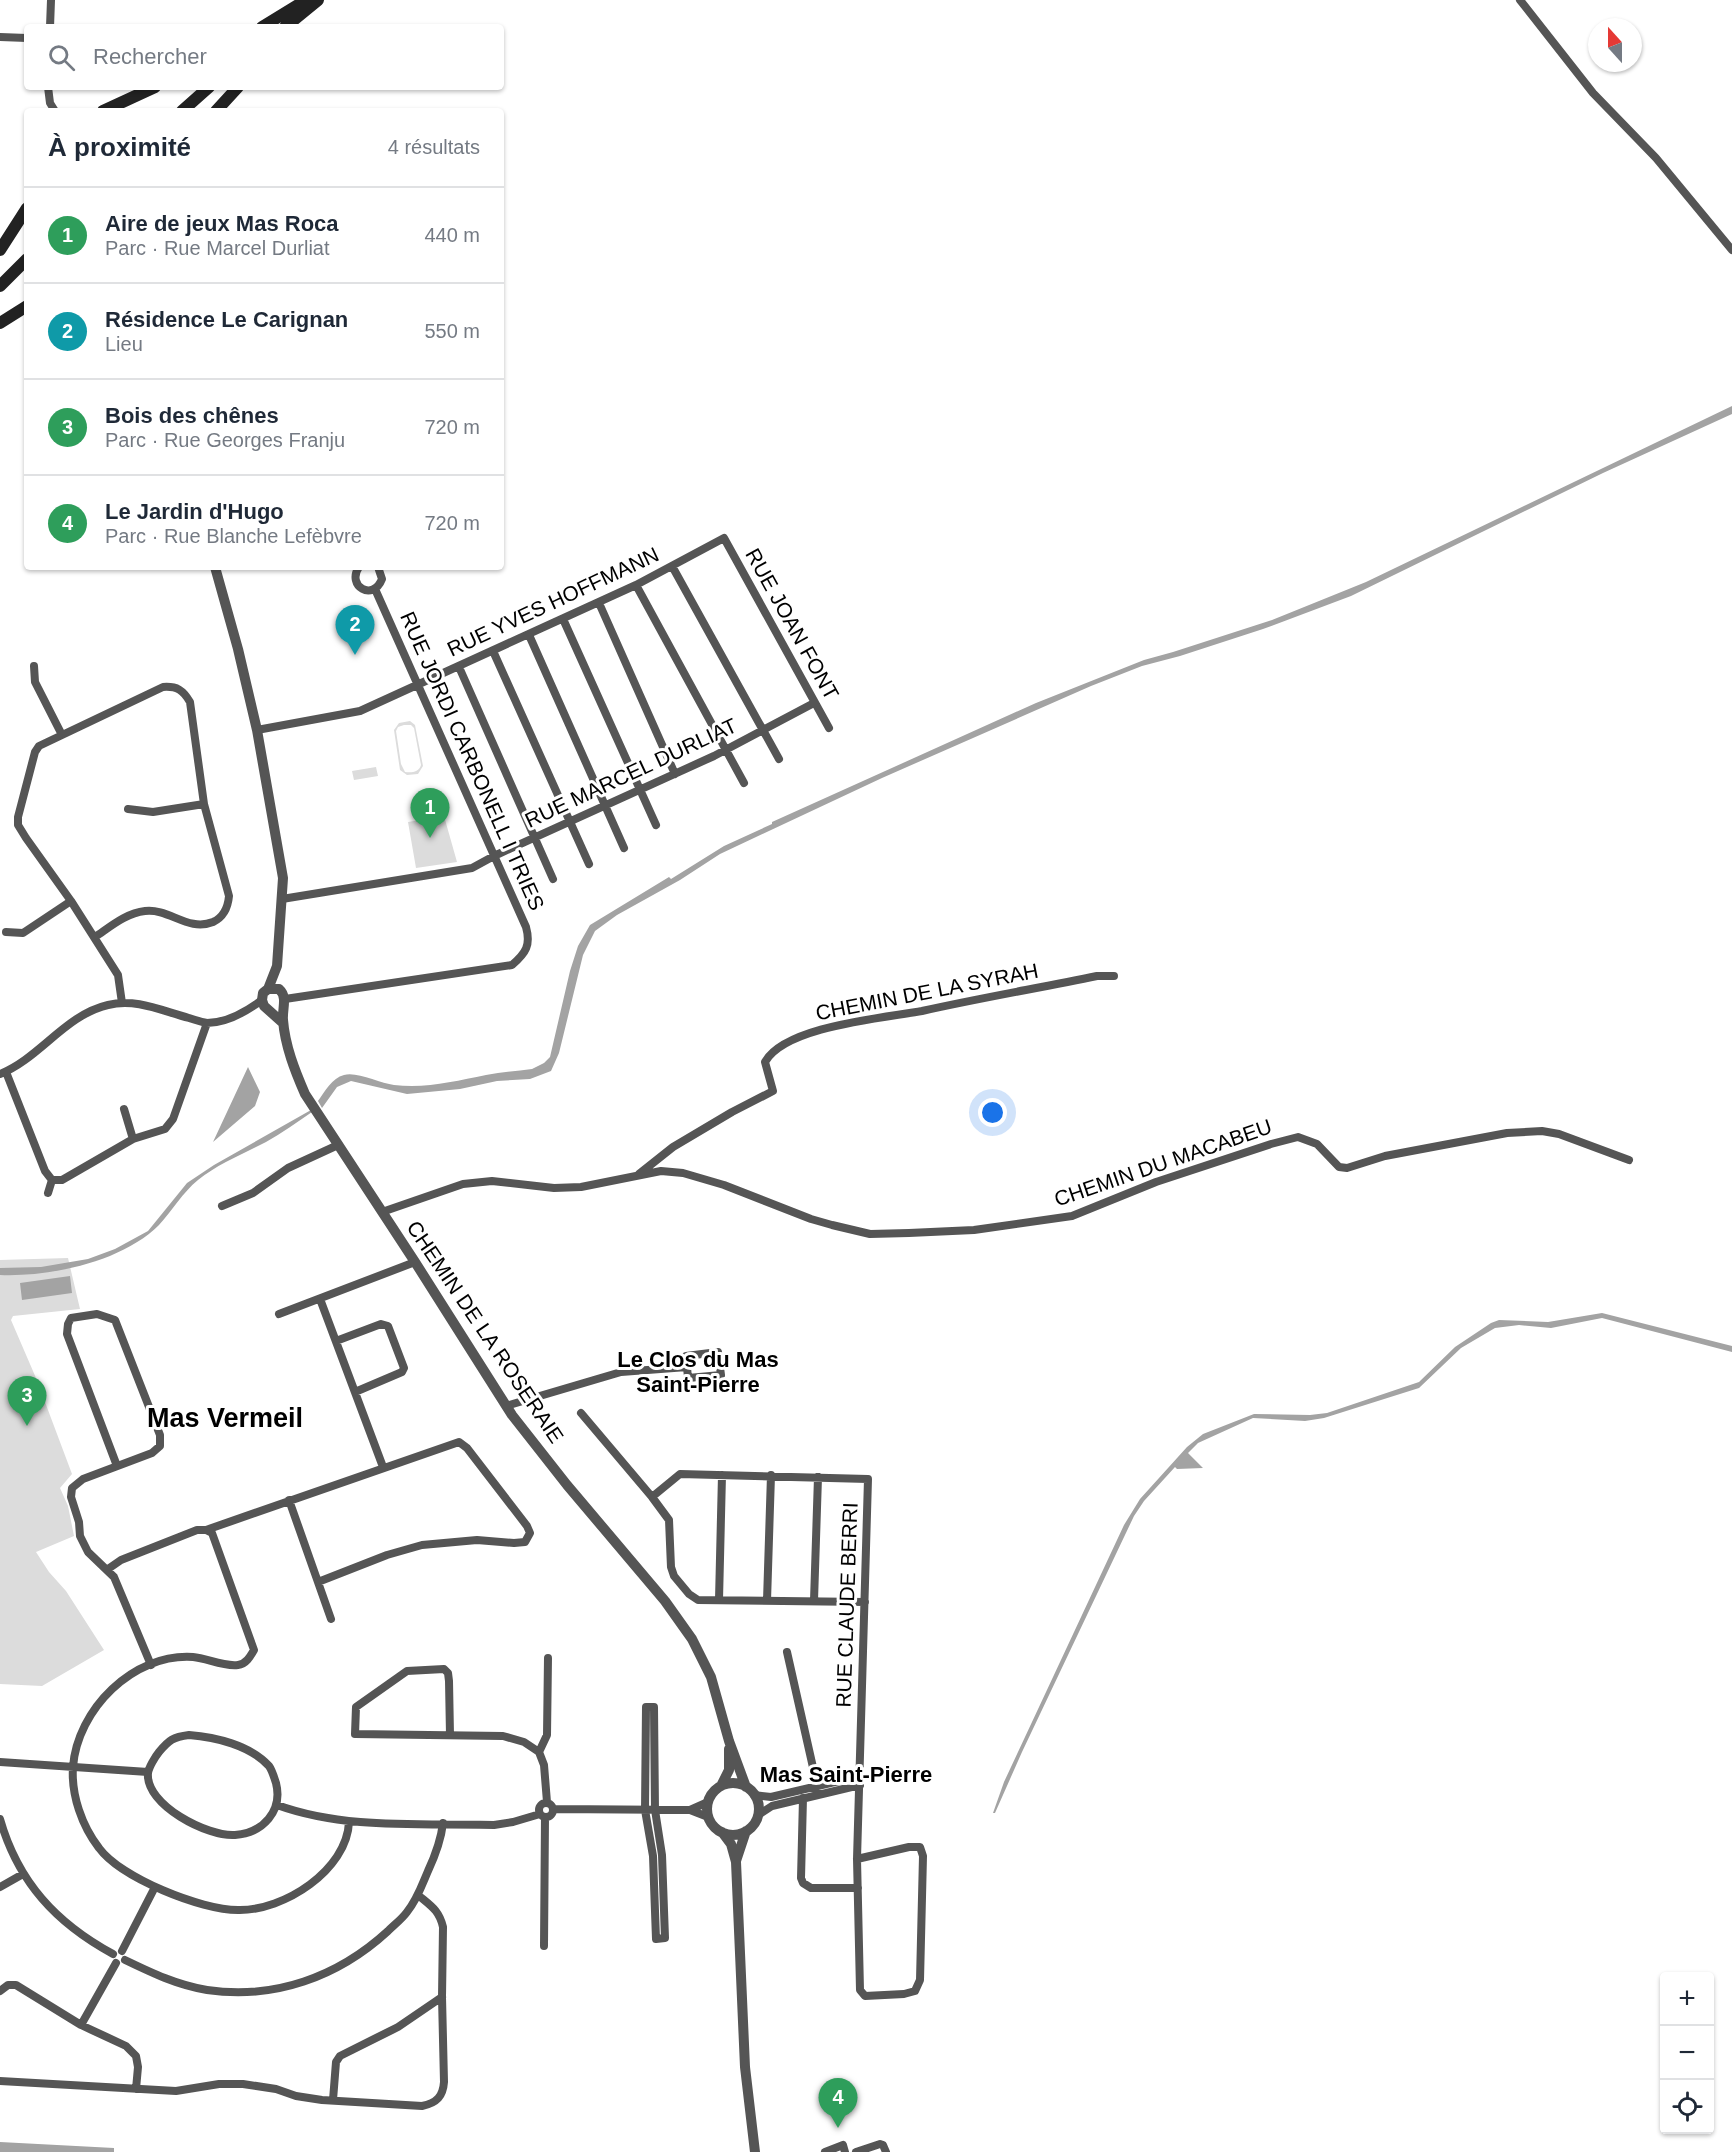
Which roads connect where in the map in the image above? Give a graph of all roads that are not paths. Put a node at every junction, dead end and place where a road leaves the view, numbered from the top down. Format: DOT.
graph roads {
  1 [pos="51,0"];
  2 [pos="320,0"];
  3 [pos="1520,0"];
  4 [pos="304,1"];
  5 [pos="50,24"];
  6 [pos="267,24"];
  7 [pos="279,24"];
  8 [pos="289,24"];
  9 [pos="297,24"];
  10 [pos="0,37"];
  11 [pos="24,38"];
  12 [pos="48,90"];
  13 [pos="48,90"];
  14 [pos="149,90"];
  15 [pos="206,90"];
  16 [pos="215,90"];
  17 [pos="235,90"];
  18 [pos="47,108"];
  19 [pos="53,108"];
  20 [pos="110,108"];
  21 [pos="185,108"];
  22 [pos="195,108"];
  23 [pos="219,108"];
  24 [pos="24,213"];
  25 [pos="0,250"];
  26 [pos="1732,250"];
  27 [pos="24,262"];
  28 [pos="24,271"];
  29 [pos="0,286"];
  30 [pos="0,294"];
  31 [pos="24,308"];
  32 [pos="0,323"];
  33 [pos="724,538"];
  34 [pos="672,566"];
  35 [pos="216,570"];
  36 [pos="357,570"];
  37 [pos="379,570"];
  38 [pos="636,585"];
  39 [pos="375,589"];
  40 [pos="599,603"];
  41 [pos="563,619"];
  42 [pos="529,635"];
  43 [pos="494,651"];
  44 [pos="34,666"];
  45 [pos="459,667"];
  46 [pos="417,686"];
  47 [pos="814,703"];
  48 [pos="829,728"];
  49 [pos="257,730"];
  50 [pos="763,731"];
  51 [pos="62,735"];
  52 [pos="727,750"];
  53 [pos="779,759"];
  54 [pos="675,774"];
  55 [pos="744,783"];
  56 [pos="640,790"];
  57 [pos="204,804"];
  58 [pos="605,806"];
  59 [pos="128,808"];
  60 [pos="570,822"];
  61 [pos="656,825"];
  62 [pos="535,837"];
  63 [pos="624,848"];
  64 [pos="494,856"];
  65 [pos="589,864"];
  66 [pos="554,879"];
  67 [pos="282,899"];
  68 [pos="70,901"];
  69 [pos="6,932"];
  70 [pos="95,938"];
  71 [pos="1114,976"];
  72 [pos="274,989"];
  73 [pos="284,1002"];
  74 [pos="122,1003"];
  75 [pos="266,1006"];
  76 [pos="207,1023"];
  77 [pos="283,1023"];
  78 [pos="3,1073"];
  79 [pos="124,1109"];
  80 [pos="134,1139"];
  81 [pos="338,1145"];
  82 [pos="1629,1160"];
  83 [pos="639,1174"];
  84 [pos="52,1180"];
  85 [pos="48,1193"];
  86 [pos="222,1206"];
  87 [pos="382,1212"];
  88 [pos="415,1262"];
  89 [pos="320,1299"];
  90 [pos="279,1314"];
  91 [pos="336,1341"];
  92 [pos="687,1367"];
  93 [pos="355,1392"];
  94 [pos="506,1406"];
  95 [pos="581,1413"];
  96 [pos="117,1466"];
  97 [pos="383,1467"];
  98 [pos="722,1475"];
  99 [pos="771,1476"];
  100 [pos="818,1478"];
  101 [pos="652,1497"];
  102 [pos="289,1500"];
  103 [pos="206,1530"];
  104 [pos="108,1569"];
  105 [pos="318,1582"];
  106 [pos="719,1600"];
  107 [pos="767,1601"];
  108 [pos="814,1601"];
  109 [pos="865,1602"];
  110 [pos="331,1619"];
  111 [pos="787,1652"];
  112 [pos="548,1658"];
  113 [pos="151,1665"];
  114 [pos="450,1735"];
  115 [pos="729,1741"];
  116 [pos="539,1752"];
  117 [pos="0,1762"];
  118 [pos="73,1767"];
  119 [pos="148,1772"];
  120 [pos="860,1780"];
  121 [pos="721,1786"];
  122 [pos="818,1790"];
  123 [pos="750,1791"];
  124 [pos="802,1798"];
  125 [pos="708,1802"];
  126 [pos="277,1805"];
  127 [pos="550,1806"];
  128 [pos="650,1810"];
  129 [pos="690,1810"];
  130 [pos="758,1815"];
  131 [pos="542,1816"];
  132 [pos="708,1817"];
  133 [pos="0,1819"];
  134 [pos="349,1822"];
  135 [pos="443,1823"];
  136 [pos="722,1832"];
  137 [pos="746,1832"];
  138 [pos="857,1859"];
  139 [pos="736,1862"];
  140 [pos="23,1874"];
  141 [pos="0,1887"];
  142 [pos="155,1887"];
  143 [pos="858,1888"];
  144 [pos="418,1896"];
  145 [pos="544,1946"];
  146 [pos="122,1951"];
  147 [pos="113,1954"];
  148 [pos="125,1960"];
  149 [pos="116,1964"];
  150 [pos="0,1991"];
  151 [pos="442,1997"];
  152 [pos="81,2025"];
  153 [pos="0,2081"];
  154 [pos="136,2089"];
  155 [pos="333,2100"];
  156 [pos="844,2149"];
  157 [pos="756,2152"];
  158 [pos="825,2152"];
  159 [pos="856,2152"];
  160 [pos="886,2152"];
  1 -- 5 [label="street"];
  2 -- 8 [label="main road"];
  2 -- 9 [label="main road"];
  3 -- 26 [label="street"];
  4 -- 6 [label="main road"];
  4 -- 7 [label="main road"];
  10 -- 11 [label="street"];
  12 -- 18 [label="street"];
  13 -- 19 [label="street"];
  14 -- 20 [label="main road"];
  15 -- 21 [label="main road"];
  16 -- 22 [label="main road"];
  17 -- 23 [label="main road"];
  24 -- 25 [label="main road"];
  27 -- 29 [label="main road"];
  28 -- 30 [label="main road"];
  31 -- 32 [label="main road"];
  33 -- 34 [label="street, RUE YVES HOFFMANN"];
  33 -- 47 [label="street, RUE JOAN FONT"];
  34 -- 38 [label="street, RUE YVES HOFFMANN"];
  34 -- 50 [label="street"];
  35 -- 49 [label="street"];
  36 -- 39 [label="street, RUE JORDI CARBONELL I TRIES"];
  37 -- 39 [label="street"];
  38 -- 40 [label="street, RUE YVES HOFFMANN"];
  38 -- 52 [label="street"];
  39 -- 46 [label="street, RUE JORDI CARBONELL I TRIES"];
  40 -- 41 [label="street, RUE YVES HOFFMANN"];
  40 -- 54 [label="street"];
  41 -- 42 [label="street, RUE YVES HOFFMANN"];
  41 -- 56 [label="street"];
  42 -- 43 [label="street, RUE YVES HOFFMANN"];
  42 -- 58 [label="street"];
  43 -- 45 [label="street, RUE YVES HOFFMANN"];
  43 -- 60 [label="street"];
  44 -- 51 [label="street"];
  45 -- 46 [label="street, RUE YVES HOFFMANN"];
  45 -- 62 [label="street"];
  46 -- 49 [label="street, RUE YVES HOFFMANN"];
  46 -- 64 [label="street, RUE JORDI CARBONELL I TRIES"];
  47 -- 48 [label="street, RUE JOAN FONT"];
  47 -- 50 [label="street, RUE MARCEL DURLIAT"];
  49 -- 67 [label="street"];
  50 -- 52 [label="street, RUE MARCEL DURLIAT"];
  50 -- 53 [label="street"];
  51 -- 57 [label="street"];
  51 -- 68 [label="street"];
  52 -- 54 [label="street, RUE MARCEL DURLIAT"];
  52 -- 55 [label="street"];
  54 -- 56 [label="street, RUE MARCEL DURLIAT"];
  56 -- 58 [label="street, RUE MARCEL DURLIAT"];
  56 -- 61 [label="street"];
  57 -- 59 [label="street"];
  57 -- 70 [label="street"];
  58 -- 60 [label="street, RUE MARCEL DURLIAT"];
  58 -- 63 [label="street"];
  60 -- 62 [label="street, RUE MARCEL DURLIAT"];
  60 -- 65 [label="street"];
  62 -- 64 [label="street, RUE MARCEL DURLIAT"];
  62 -- 66 [label="street"];
  64 -- 67 [label="street, RUE MARCEL DURLIAT"];
  64 -- 73 [label="street, RUE JORDI CARBONELL I TRIES"];
  67 -- 72 [label="street"];
  68 -- 69 [label="street"];
  68 -- 70 [label="street"];
  70 -- 74 [label="street"];
  71 -- 83 [label="street, CHEMIN DE LA SYRAH"];
  72 -- 73 [label="street"];
  72 -- 75 [label="street"];
  73 -- 75 [label="street"];
  73 -- 77 [label="street, CHEMIN DE LA ROSERAIE"];
  74 -- 76 [label="street"];
  74 -- 78 [label="street"];
  75 -- 76 [label="street"];
  75 -- 77 [label="street"];
  76 -- 80 [label="street"];
  77 -- 81 [label="street, CHEMIN DE LA ROSERAIE"];
  78 -- 84 [label="street"];
  79 -- 80 [label="street"];
  80 -- 84 [label="street"];
  81 -- 86 [label="street"];
  81 -- 87 [label="street, CHEMIN DE LA ROSERAIE"];
  82 -- 83 [label="street, CHEMIN DU MACABEU"];
  83 -- 87 [label="street, CHEMIN DU MACABEU"];
  84 -- 85 [label="street"];
  87 -- 88 [label="street, CHEMIN DE LA ROSERAIE"];
  88 -- 89 [label="street"];
  88 -- 94 [label="street, CHEMIN DE LA ROSERAIE"];
  89 -- 90 [label="street"];
  89 -- 91 [label="street"];
  91 -- 93 [label="street"];
  91 -- 93 [label="street"];
  92 -- 92 [label="street"];
  92 -- 94 [label="street"];
  93 -- 97 [label="street"];
  94 -- 115 [label="street, CHEMIN DE LA ROSERAIE"];
  95 -- 101 [label="street"];
  96 -- 96 [label="street"];
  96 -- 104 [label="street"];
  97 -- 102 [label="street"];
  97 -- 105 [label="street"];
  98 -- 99 [label="street, RUE CLAUDE BERRI"];
  98 -- 101 [label="street, RUE CLAUDE BERRI"];
  98 -- 106 [label="street"];
  99 -- 100 [label="street, RUE CLAUDE BERRI"];
  99 -- 107 [label="street"];
  100 -- 108 [label="street"];
  100 -- 109 [label="street, RUE CLAUDE BERRI"];
  101 -- 106 [label="street"];
  102 -- 103 [label="street"];
  102 -- 105 [label="street"];
  103 -- 104 [label="street"];
  103 -- 113 [label="street"];
  104 -- 113 [label="street"];
  105 -- 110 [label="street"];
  106 -- 107 [label="street"];
  107 -- 108 [label="street"];
  108 -- 109 [label="street"];
  109 -- 120 [label="street, RUE CLAUDE BERRI"];
  111 -- 122 [label="street"];
  112 -- 116 [label="street"];
  113 -- 118 [label="street"];
  114 -- 114 [label="street"];
  114 -- 116 [label="street"];
  115 -- 121 [label="street, CHEMIN DE LA ROSERAIE"];
  115 -- 123 [label="street, CHEMIN DE LA ROSERAIE"];
  116 -- 127 [label="street"];
  117 -- 118 [label="street"];
  118 -- 119 [label="street"];
  118 -- 142 [label="street"];
  119 -- 126 [label="street"];
  119 -- 126 [label="street"];
  120 -- 122 [label="street"];
  120 -- 138 [label="street, RUE CLAUDE BERRI"];
  121 -- 123 [label="street"];
  121 -- 125 [label="street"];
  122 -- 123 [label="street"];
  122 -- 124 [label="street"];
  123 -- 130 [label="street"];
  124 -- 130 [label="street"];
  124 -- 143 [label="street"];
  125 -- 129 [label="street"];
  125 -- 132 [label="street"];
  126 -- 134 [label="street"];
  127 -- 128 [label="street"];
  127 -- 131 [label="street"];
  127 -- 131 [label="street"];
  128 -- 128 [label="street"];
  128 -- 128 [label="street"];
  128 -- 129 [label="street"];
  129 -- 132 [label="street"];
  130 -- 137 [label="street"];
  131 -- 135 [label="street"];
  131 -- 145 [label="street"];
  132 -- 136 [label="street"];
  133 -- 140 [label="street"];
  134 -- 135 [label="street"];
  134 -- 142 [label="street"];
  135 -- 144 [label="street"];
  136 -- 137 [label="street"];
  136 -- 139 [label="street"];
  137 -- 139 [label="street"];
  138 -- 143 [label="street, RUE CLAUDE BERRI"];
  138 -- 143 [label="street, RUE CLAUDE BERRI"];
  139 -- 157 [label="street"];
  140 -- 141 [label="street"];
  140 -- 147 [label="street"];
  142 -- 146 [label="street"];
  144 -- 148 [label="street"];
  144 -- 151 [label="street"];
  146 -- 147 [label="street"];
  146 -- 148 [label="street"];
  147 -- 149 [label="street"];
  148 -- 149 [label="street"];
  149 -- 152 [label="street"];
  150 -- 152 [label="street"];
  151 -- 155 [label="street"];
  151 -- 155 [label="street"];
  152 -- 154 [label="street"];
  153 -- 154 [label="street"];
  154 -- 155 [label="street"];
  156 -- 158 [label="street"];
  159 -- 160 [label="street"];
}
